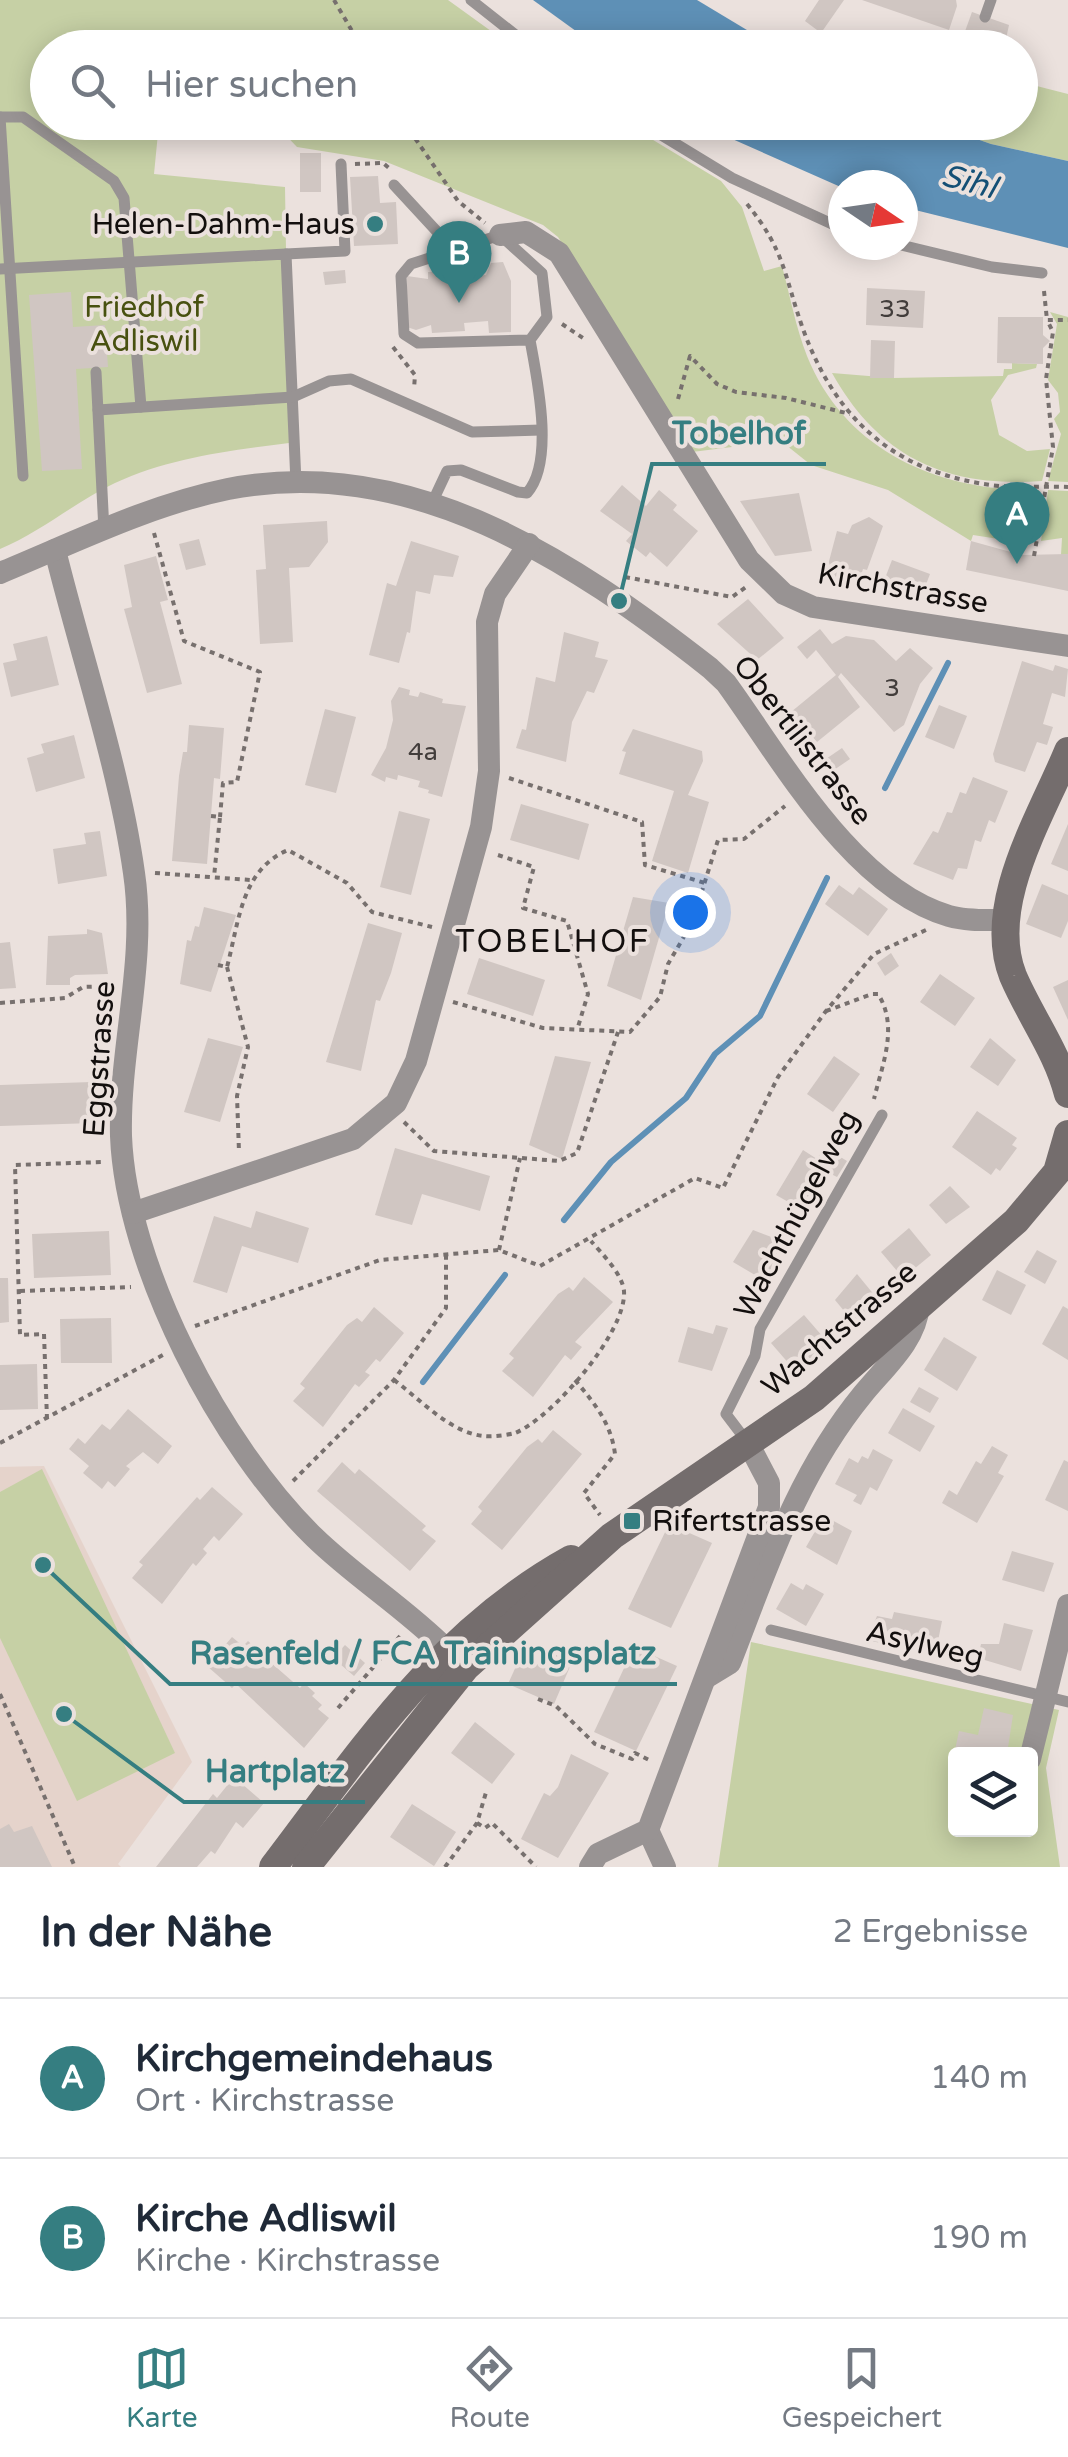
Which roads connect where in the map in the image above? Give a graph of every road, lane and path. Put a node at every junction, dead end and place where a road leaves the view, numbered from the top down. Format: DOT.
graph roads {
  1 [pos="334,0"];
  2 [pos="470,0"];
  3 [pos="991,0"];
  4 [pos="985,17"];
  5 [pos="352,30"];
  6 [pos="509,30"];
  7 [pos="0,117"];
  8 [pos="30,121"];
  9 [pos="57,140"];
  10 [pos="416,140"];
  11 [pos="670,140"];
  12 [pos="341,164"];
  13 [pos="732,178"];
  14 [pos="394,185"];
  15 [pos="828,222"];
  16 [pos="500,235"];
  17 [pos="918,249"];
  18 [pos="454,250"];
  19 [pos="286,254"];
  20 [pos="131,262"];
  21 [pos="5,269"];
  22 [pos="1042,273"];
  23 [pos="1047,320"];
  24 [pos="1068,320"];
  25 [pos="530,340"];
  26 [pos="96,372"];
  27 [pos="292,397"];
  28 [pos="140,407"];
  29 [pos="98,410"];
  30 [pos="850,414"];
  31 [pos="541,430"];
  32 [pos="676,440"];
  33 [pos="23,476"];
  34 [pos="296,484"];
  35 [pos="1045,486"];
  36 [pos="1068,487"];
  37 [pos="432,503"];
  38 [pos="104,531"];
  39 [pos="156,537"];
  40 [pos="529,544"];
  41 [pos="56,550"];
  42 [pos="1034,556"];
  43 [pos="0,573"];
  44 [pos="614,574"];
  45 [pos="762,576"];
  46 [pos="1068,646"];
  47 [pos="1068,751"];
  48 [pos="489,771"];
  49 [pos="794,798"];
  50 [pos="211,816"];
  51 [pos="220,817"];
  52 [pos="475,848"];
  53 [pos="154,873"];
  54 [pos="214,877"];
  55 [pos="250,880"];
  56 [pos="705,883"];
  57 [pos="1003,920"];
  58 [pos="932,927"];
  59 [pos="452,932"];
  60 [pos="218,966"];
  61 [pos="227,967"];
  62 [pos="104,987"];
  63 [pos="434,996"];
  64 [pos="0,1004"];
  65 [pos="826,1011"];
  66 [pos="577,1030"];
  67 [pos="618,1032"];
  68 [pos="1068,1094"];
  69 [pos="390,1108"];
  70 [pos="882,1115"];
  71 [pos="1068,1134"];
  72 [pos="520,1158"];
  73 [pos="100,1162"];
  74 [pos="246,1175"];
  75 [pos="133,1213"];
  76 [pos="589,1239"];
  77 [pos="498,1250"];
  78 [pos="446,1254"];
  79 [pos="137,1287"];
  80 [pos="19,1291"];
  81 [pos="919,1305"];
  82 [pos="179,1339"];
  83 [pos="394,1380"];
  84 [pos="575,1380"];
  85 [pos="48,1419"];
  86 [pos="0,1443"];
  87 [pos="749,1445"];
  88 [pos="278,1496"];
  89 [pos="606,1526"];
  90 [pos="1068,1604"];
  91 [pos="414,1620"];
  92 [pos="771,1630"];
  93 [pos="456,1658"];
  94 [pos="707,1677"];
  95 [pos="0,1694"];
  96 [pos="1043,1697"];
  97 [pos="538,1699"];
  98 [pos="1068,1702"];
  99 [pos="338,1708"];
  100 [pos="1033,1747"];
  101 [pos="649,1760"];
  102 [pos="487,1789"];
  103 [pos="476,1823"];
  104 [pos="648,1830"];
  105 [pos="75,1867"];
  106 [pos="273,1867"];
  107 [pos="306,1867"];
  108 [pos="445,1867"];
  109 [pos="536,1867"];
  110 [pos="590,1867"];
  111 [pos="665,1867"];
  1 -- 5 [label="path"];
  2 -- 6 [label="lane"];
  3 -- 4 [label="lane"];
  7 -- 8 [label="lane"];
  7 -- 21 [label="lane"];
  9 -- 20 [label="lane"];
  10 -- 16 [label="path"];
  11 -- 13 [label="lane"];
  12 -- 14 [label="path"];
  12 -- 19 [label="lane"];
  13 -- 15 [label="lane"];
  13 -- 30 [label="path"];
  14 -- 18 [label="lane"];
  16 -- 18 [label="lane"];
  16 -- 25 [label="lane"];
  16 -- 32 [label="street, Kirchstrasse"];
  17 -- 22 [label="lane"];
  18 -- 25 [label="lane"];
  19 -- 20 [label="lane"];
  19 -- 27 [label="lane"];
  20 -- 21 [label="lane"];
  20 -- 28 [label="lane"];
  21 -- 33 [label="lane"];
  22 -- 23 [label="path"];
  23 -- 24 [label="path"];
  23 -- 35 [label="path"];
  25 -- 31 [label="lane"];
  26 -- 29 [label="lane"];
  27 -- 28 [label="lane"];
  27 -- 31 [label="lane"];
  27 -- 34 [label="lane"];
  28 -- 29 [label="lane"];
  29 -- 38 [label="lane"];
  30 -- 32 [label="path"];
  30 -- 35 [label="path"];
  31 -- 37 [label="lane"];
  32 -- 45 [label="street, Kirchstrasse"];
  34 -- 37 [label="street, Obertilistrasse"];
  34 -- 38 [label="street, Obertilistrasse"];
  35 -- 36 [label="path"];
  35 -- 42 [label="path"];
  37 -- 40 [label="street, Obertilistrasse"];
  38 -- 41 [label="street, Obertilistrasse"];
  39 -- 51 [label="path"];
  40 -- 48 [label="street"];
  40 -- 57 [label="street, Obertilistrasse"];
  41 -- 43 [label="street, Obertilistrasse"];
  41 -- 75 [label="street, Eggstrasse"];
  44 -- 45 [label="path"];
  45 -- 46 [label="street, Kirchstrasse"];
  47 -- 57 [label="main road"];
  48 -- 52 [label="street"];
  48 -- 56 [label="path"];
  49 -- 56 [label="path"];
  50 -- 51 [label="path"];
  51 -- 54 [label="path"];
  52 -- 59 [label="street"];
  52 -- 66 [label="path"];
  53 -- 54 [label="path"];
  54 -- 55 [label="path"];
  55 -- 59 [label="path"];
  55 -- 61 [label="path"];
  56 -- 67 [label="path"];
  57 -- 68 [label="main road"];
  58 -- 65 [label="path"];
  59 -- 63 [label="street"];
  60 -- 61 [label="path"];
  61 -- 74 [label="path"];
  62 -- 64 [label="path"];
  63 -- 66 [label="path"];
  63 -- 69 [label="street"];
  65 -- 70 [label="path, Wachthügelweg"];
  65 -- 76 [label="path"];
  66 -- 67 [label="path"];
  67 -- 72 [label="path"];
  69 -- 72 [label="path"];
  69 -- 74 [label="street"];
  70 -- 87 [label="lane, Wachthügelweg"];
  71 -- 81 [label="main road, Wachtstrasse"];
  72 -- 77 [label="path"];
  73 -- 80 [label="path"];
  74 -- 75 [label="street"];
  75 -- 82 [label="street, Eggstrasse"];
  76 -- 77 [label="path"];
  76 -- 84 [label="path"];
  77 -- 78 [label="path"];
  78 -- 82 [label="path"];
  78 -- 83 [label="path"];
  79 -- 80 [label="path"];
  80 -- 85 [label="path"];
  81 -- 87 [label="main road, Wachtstrasse"];
  81 -- 94 [label="street"];
  82 -- 85 [label="path"];
  82 -- 88 [label="street, Eggstrasse"];
  83 -- 84 [label="path"];
  83 -- 88 [label="path"];
  84 -- 89 [label="path"];
  85 -- 86 [label="path"];
  87 -- 89 [label="main road, Wachtstrasse"];
  87 -- 94 [label="street"];
  88 -- 91 [label="street, Eggstrasse"];
  89 -- 93 [label="main road, Wachtstrasse"];
  90 -- 96 [label="street"];
  91 -- 93 [label="street, Eggstrasse"];
  91 -- 99 [label="path"];
  92 -- 96 [label="lane, Asylweg"];
  93 -- 106 [label="main road, Wachtstrasse"];
  93 -- 107 [label="main road, Wachtstrasse"];
  94 -- 104 [label="street"];
  95 -- 105 [label="path"];
  96 -- 98 [label="lane, Asylweg"];
  96 -- 100 [label="street"];
  97 -- 101 [label="path"];
  102 -- 103 [label="path"];
  103 -- 108 [label="path"];
  103 -- 109 [label="path"];
  104 -- 110 [label="street"];
  104 -- 111 [label="street"];
}
